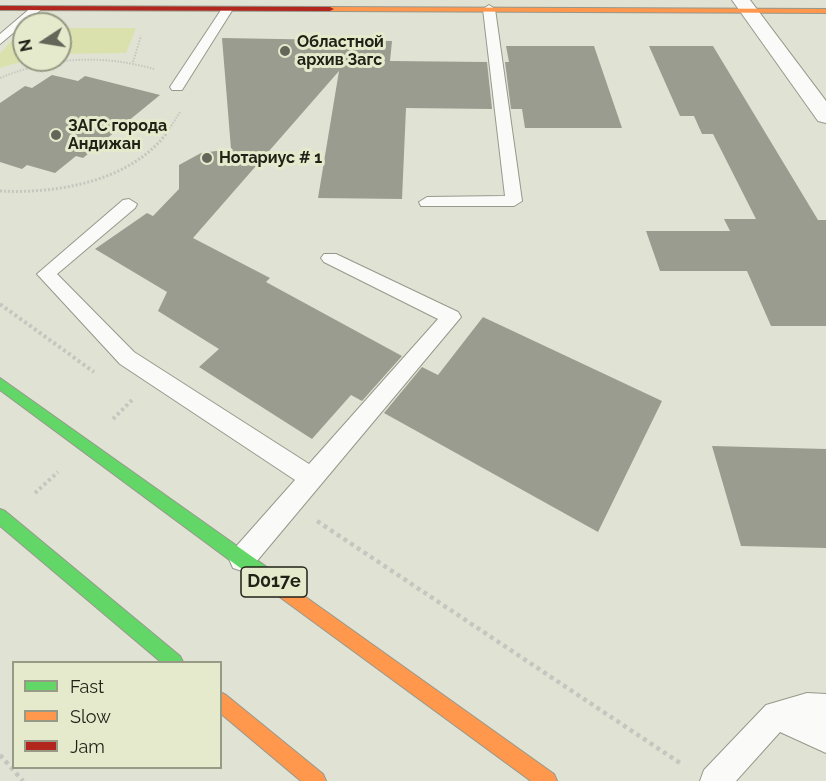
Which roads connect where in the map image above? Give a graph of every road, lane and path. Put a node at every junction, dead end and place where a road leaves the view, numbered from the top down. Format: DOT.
graph roads {
  1 [pos="745,5"];
  2 [pos="0,8"];
  3 [pos="37,8"];
  4 [pos="227,9"];
  5 [pos="489,9"];
  6 [pos="826,11"];
  7 [pos="142,34"];
  8 [pos="0,40"];
  9 [pos="133,62"];
  10 [pos="0,78"];
  11 [pos="177,87"];
  12 [pos="826,116"];
  13 [pos="0,191"];
  14 [pos="427,202"];
  15 [pos="129,204"];
  16 [pos="330,258"];
  17 [pos="0,304"];
  18 [pos="103,380"];
  19 [pos="0,383"];
  20 [pos="122,393"];
  21 [pos="142,406"];
  22 [pos="313,479"];
  23 [pos="292,504"];
  24 [pos="0,516"];
  25 [pos="242,559"];
  26 [pos="172,661"];
  27 [pos="222,703"];
  28 [pos="826,708"];
  29 [pos="776,715"];
  30 [pos="826,738"];
  31 [pos="0,755"];
  32 [pos="688,768"];
  33 [pos="12,769"];
  34 [pos="12,769"];
  35 [pos="23,781"];
  36 [pos="316,781"];
  37 [pos="547,781"];
  38 [pos="715,781"];
  1 -- 5 [label="street"];
  1 -- 6 [label="street"];
  1 -- 12 [label="street"];
  2 -- 3 [label="street"];
  3 -- 4 [label="street"];
  3 -- 8 [label="lane"];
  4 -- 5 [label="street"];
  4 -- 11 [label="lane"];
  5 -- 14 [label="lane"];
  7 -- 9 [label="path"];
  9 -- 10 [label="path"];
  9 -- 11 [label="path"];
  11 -- 13 [label="path"];
  15 -- 22 [label="lane"];
  16 -- 22 [label="lane"];
  17 -- 18 [label="path"];
  19 -- 25 [label="street, D017e"];
  20 -- 21 [label="path"];
  22 -- 23 [label="lane"];
  23 -- 25 [label="lane"];
  23 -- 32 [label="path"];
  24 -- 26 [label="street"];
  25 -- 37 [label="street, D017e"];
  27 -- 36 [label="street"];
  28 -- 29 [label="lane"];
  29 -- 30 [label="lane"];
  29 -- 38 [label="lane"];
  31 -- 34 [label="path"];
  33 -- 35 [label="path"];
}
